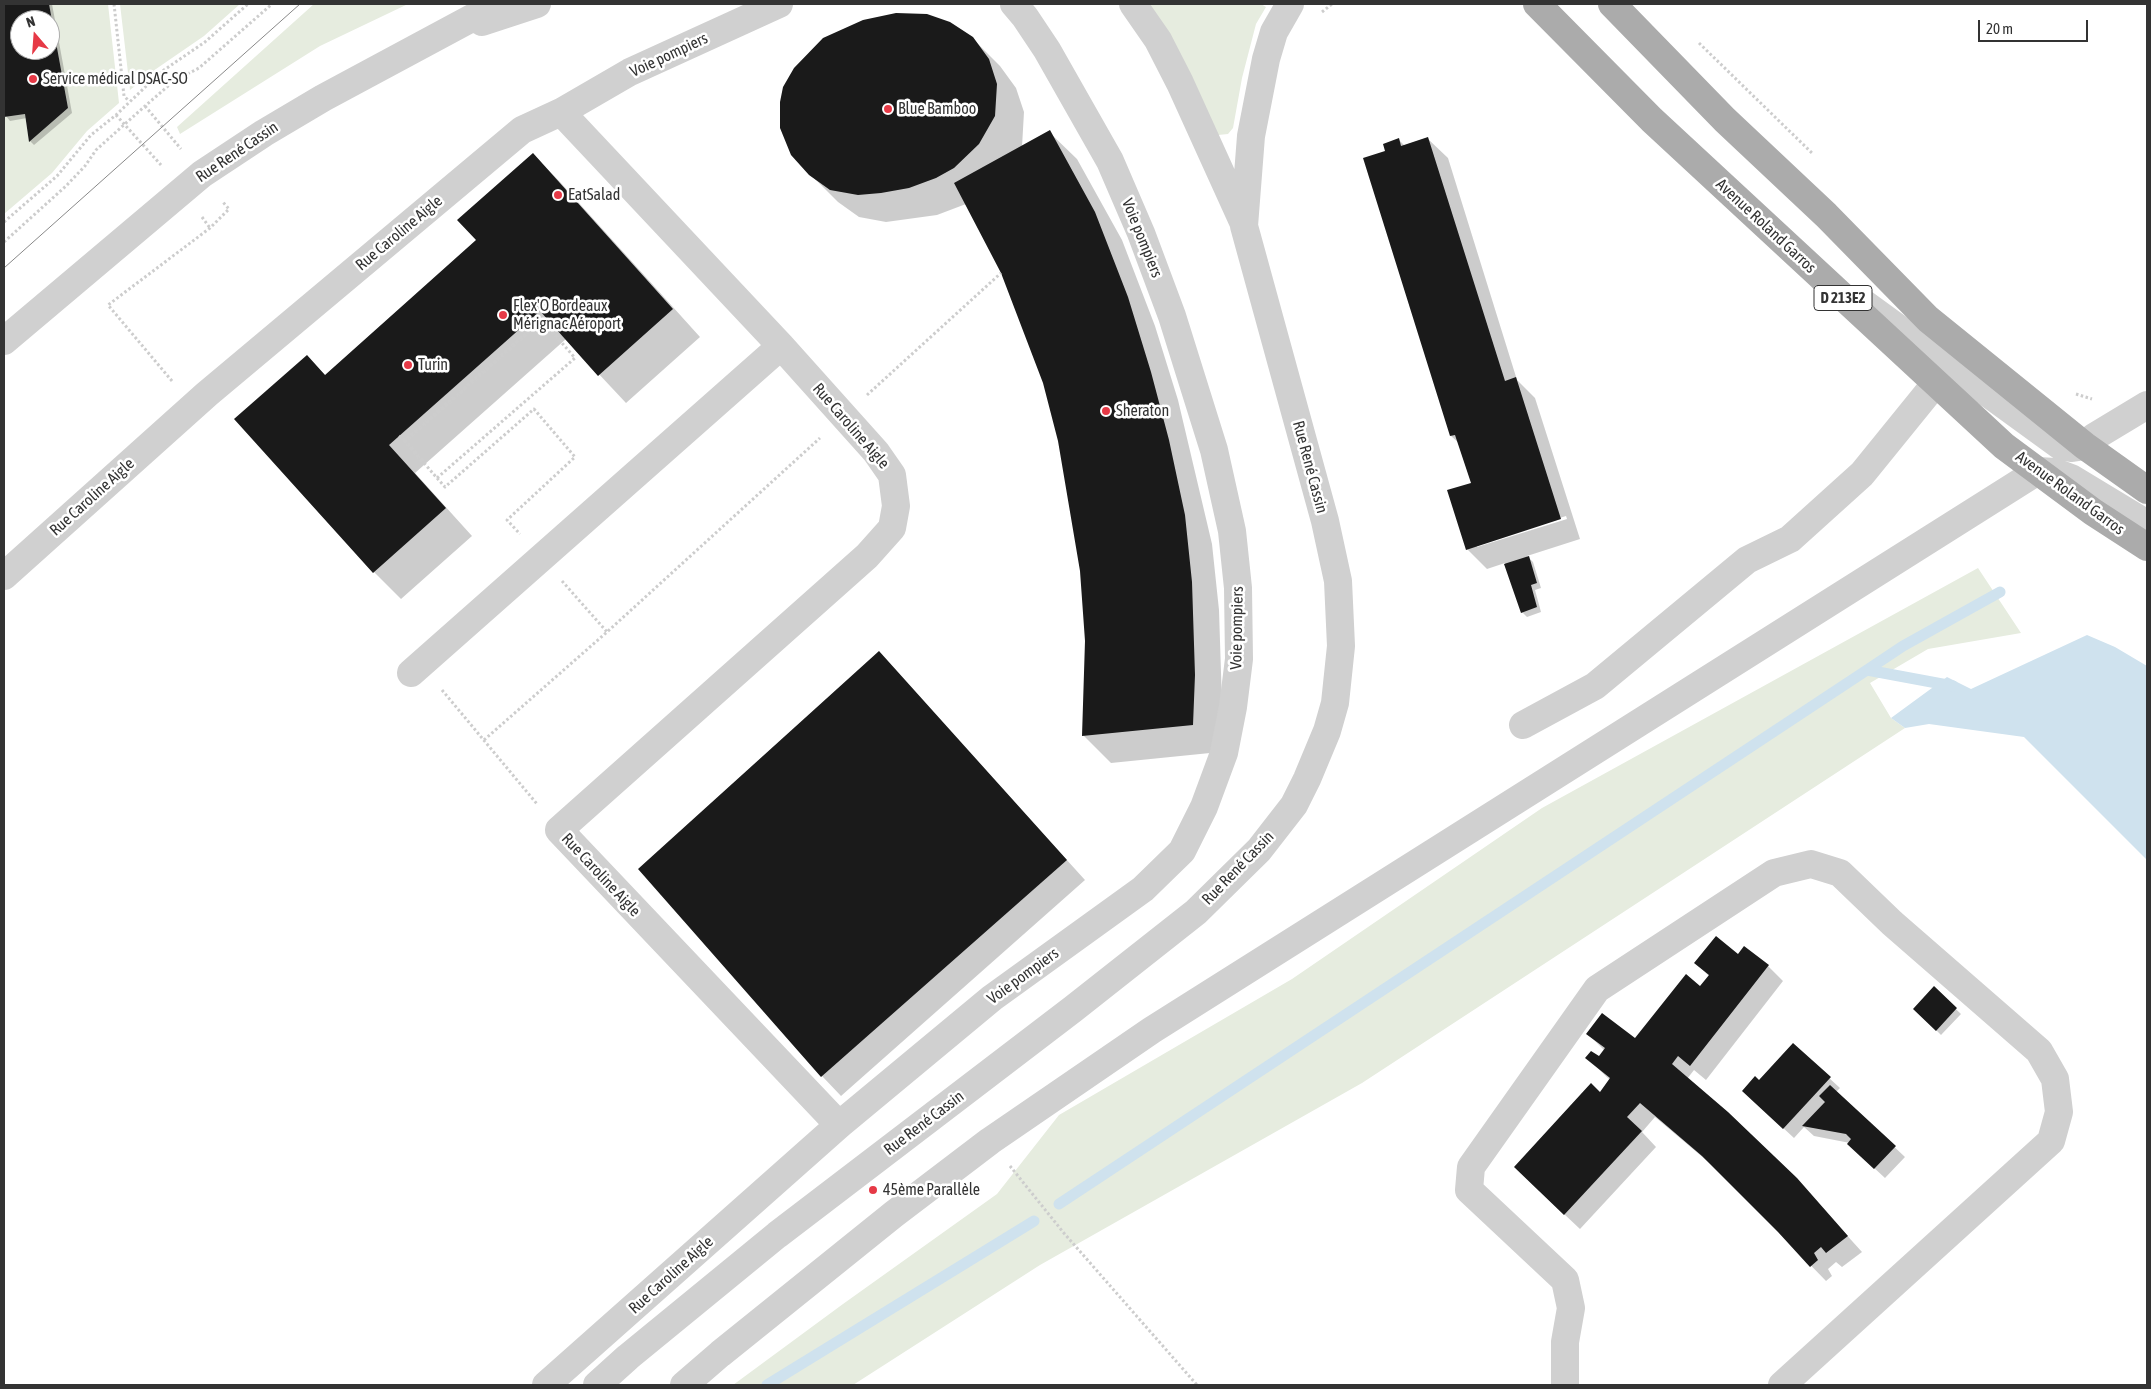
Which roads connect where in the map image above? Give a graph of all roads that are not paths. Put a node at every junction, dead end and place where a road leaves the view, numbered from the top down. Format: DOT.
graph roads {
  1 [pos="498,4"];
  2 [pos="537,4"];
  3 [pos="779,4"];
  4 [pos="1014,4"];
  5 [pos="1133,4"];
  6 [pos="1290,4"];
  7 [pos="1537,4"];
  8 [pos="1612,4"];
  9 [pos="439,36"];
  10 [pos="562,112"];
  11 [pos="1244,226"];
  12 [pos="1778,239"];
  13 [pos="4,341"];
  14 [pos="780,346"];
  15 [pos="1935,384"];
  16 [pos="2147,405"];
  17 [pos="2085,446"];
  18 [pos="2038,471"];
  19 [pos="2147,490"];
  20 [pos="2147,524"];
  21 [pos="2147,547"];
  22 [pos="4,576"];
  23 [pos="416,669"];
  24 [pos="1523,725"];
  25 [pos="839,1125"];
  26 [pos="546,1385"];
  27 [pos="597,1385"];
  28 [pos="684,1385"];
  29 [pos="1564,1385"];
  30 [pos="1782,1385"];
  1 -- 9 [label="street, Rue René Cassin"];
  2 -- 9 [label="street"];
  3 -- 10 [label="street, Voie pompiers"];
  4 -- 25 [label="street, Voie pompiers"];
  5 -- 11 [label="street"];
  6 -- 11 [label="street, Rue René Cassin"];
  7 -- 12 [label="main road, Avenue Roland Garros / D 213E2"];
  8 -- 17 [label="main road, D 213E2"];
  9 -- 13 [label="street, Rue René Cassin"];
  10 -- 14 [label="street, Rue Caroline Aigle"];
  10 -- 22 [label="street, Rue Caroline Aigle"];
  11 -- 27 [label="street, Rue René Cassin"];
  12 -- 15 [label="main road, Avenue Roland Garros / D 213E2"];
  12 -- 17 [label="street"];
  14 -- 23 [label="street"];
  14 -- 25 [label="street, Rue Caroline Aigle"];
  15 -- 18 [label="main road, Avenue Roland Garros / D 213E2"];
  15 -- 24 [label="street"];
  16 -- 17 [label="street"];
  17 -- 19 [label="main road, D 213E2"];
  18 -- 20 [label="street"];
  18 -- 21 [label="main road, Avenue Roland Garros / D 213E2"];
  18 -- 28 [label="street"];
  25 -- 26 [label="street, Rue Caroline Aigle"];
  29 -- 30 [label="street"];
}
